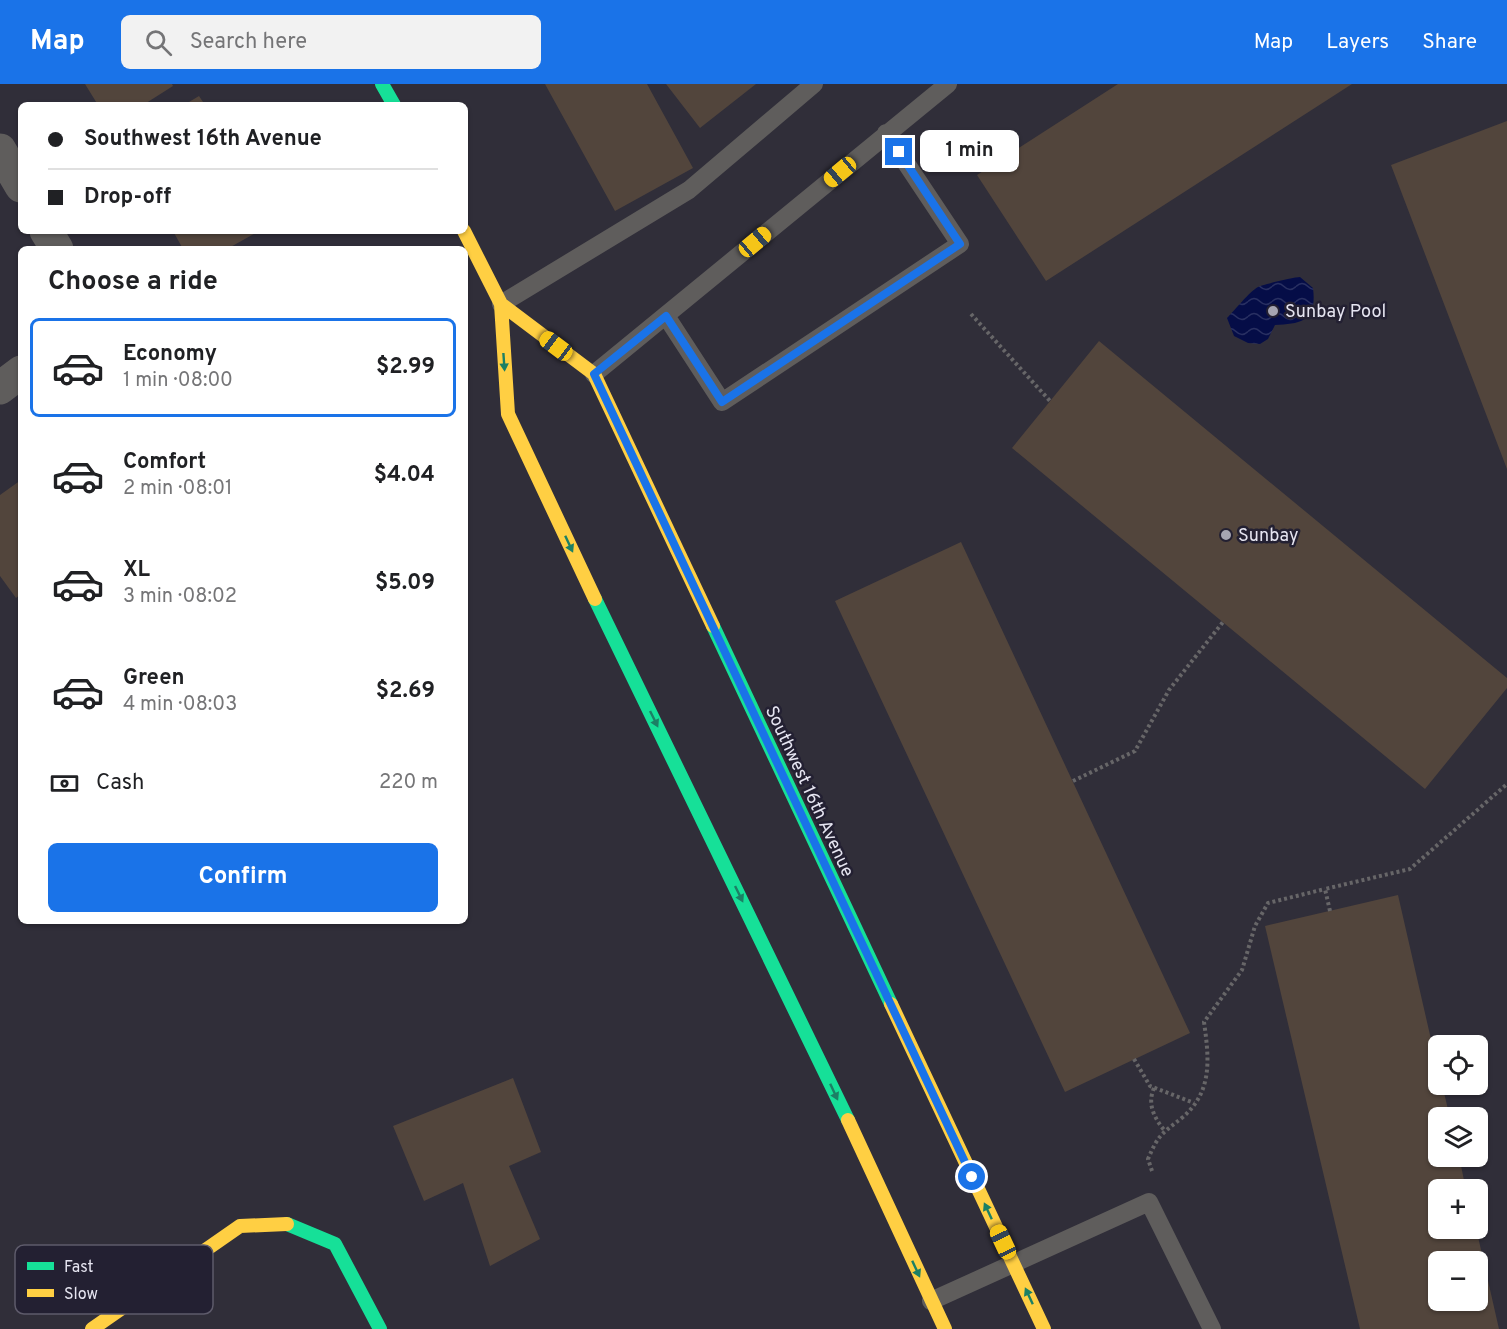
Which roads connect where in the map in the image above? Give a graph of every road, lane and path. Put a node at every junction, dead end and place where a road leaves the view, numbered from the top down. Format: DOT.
graph roads {
  1 [pos="382,84"];
  2 [pos="814,84"];
  3 [pos="948,84"];
  4 [pos="392,102"];
  5 [pos="886,134"];
  6 [pos="0,150"];
  7 [pos="18,181"];
  8 [pos="466,234"];
  9 [pos="501,304"];
  10 [pos="971,314"];
  11 [pos="666,316"];
  12 [pos="18,374"];
  13 [pos="594,374"];
  14 [pos="0,388"];
  15 [pos="1050,401"];
  16 [pos="1223,622"];
  17 [pos="1073,781"];
  18 [pos="1507,784"];
  19 [pos="1324,889"];
  20 [pos="1330,911"];
  21 [pos="1134,1059"];
  22 [pos="1154,1088"];
  23 [pos="1194,1103"];
  24 [pos="1165,1131"];
  25 [pos="1153,1174"];
  26 [pos="213,1245"];
  27 [pos="1013,1264"];
  28 [pos="931,1301"];
  29 [pos="114,1314"];
  30 [pos="92,1329"];
  31 [pos="380,1329"];
  32 [pos="945,1329"];
  33 [pos="1044,1329"];
  34 [pos="1212,1329"];
  1 -- 4 [label="main road"];
  2 -- 9 [label="lane"];
  3 -- 5 [label="lane"];
  5 -- 11 [label="lane"];
  5 -- 11 [label="lane"];
  6 -- 7 [label="street"];
  8 -- 9 [label="main road, Southwest 16th Avenue"];
  9 -- 13 [label="main road, Southwest 16th Avenue"];
  9 -- 28 [label="main road, Southwest 16th Avenue, one-way"];
  10 -- 15 [label="path"];
  11 -- 13 [label="lane"];
  12 -- 14 [label="street"];
  27 -- 13 [label="main road, Southwest 16th Avenue, one-way"];
  16 -- 17 [label="path"];
  18 -- 19 [label="path"];
  19 -- 20 [label="path"];
  19 -- 23 [label="path"];
  21 -- 22 [label="path"];
  22 -- 23 [label="path"];
  22 -- 24 [label="path"];
  23 -- 24 [label="path"];
  24 -- 25 [label="path"];
  26 -- 31 [label="main road"];
  27 -- 28 [label="lane"];
  33 -- 27 [label="main road, Southwest 16th Avenue, one-way"];
  27 -- 34 [label="lane"];
  28 -- 32 [label="main road, Southwest 16th Avenue"];
  29 -- 30 [label="main road"];
}
